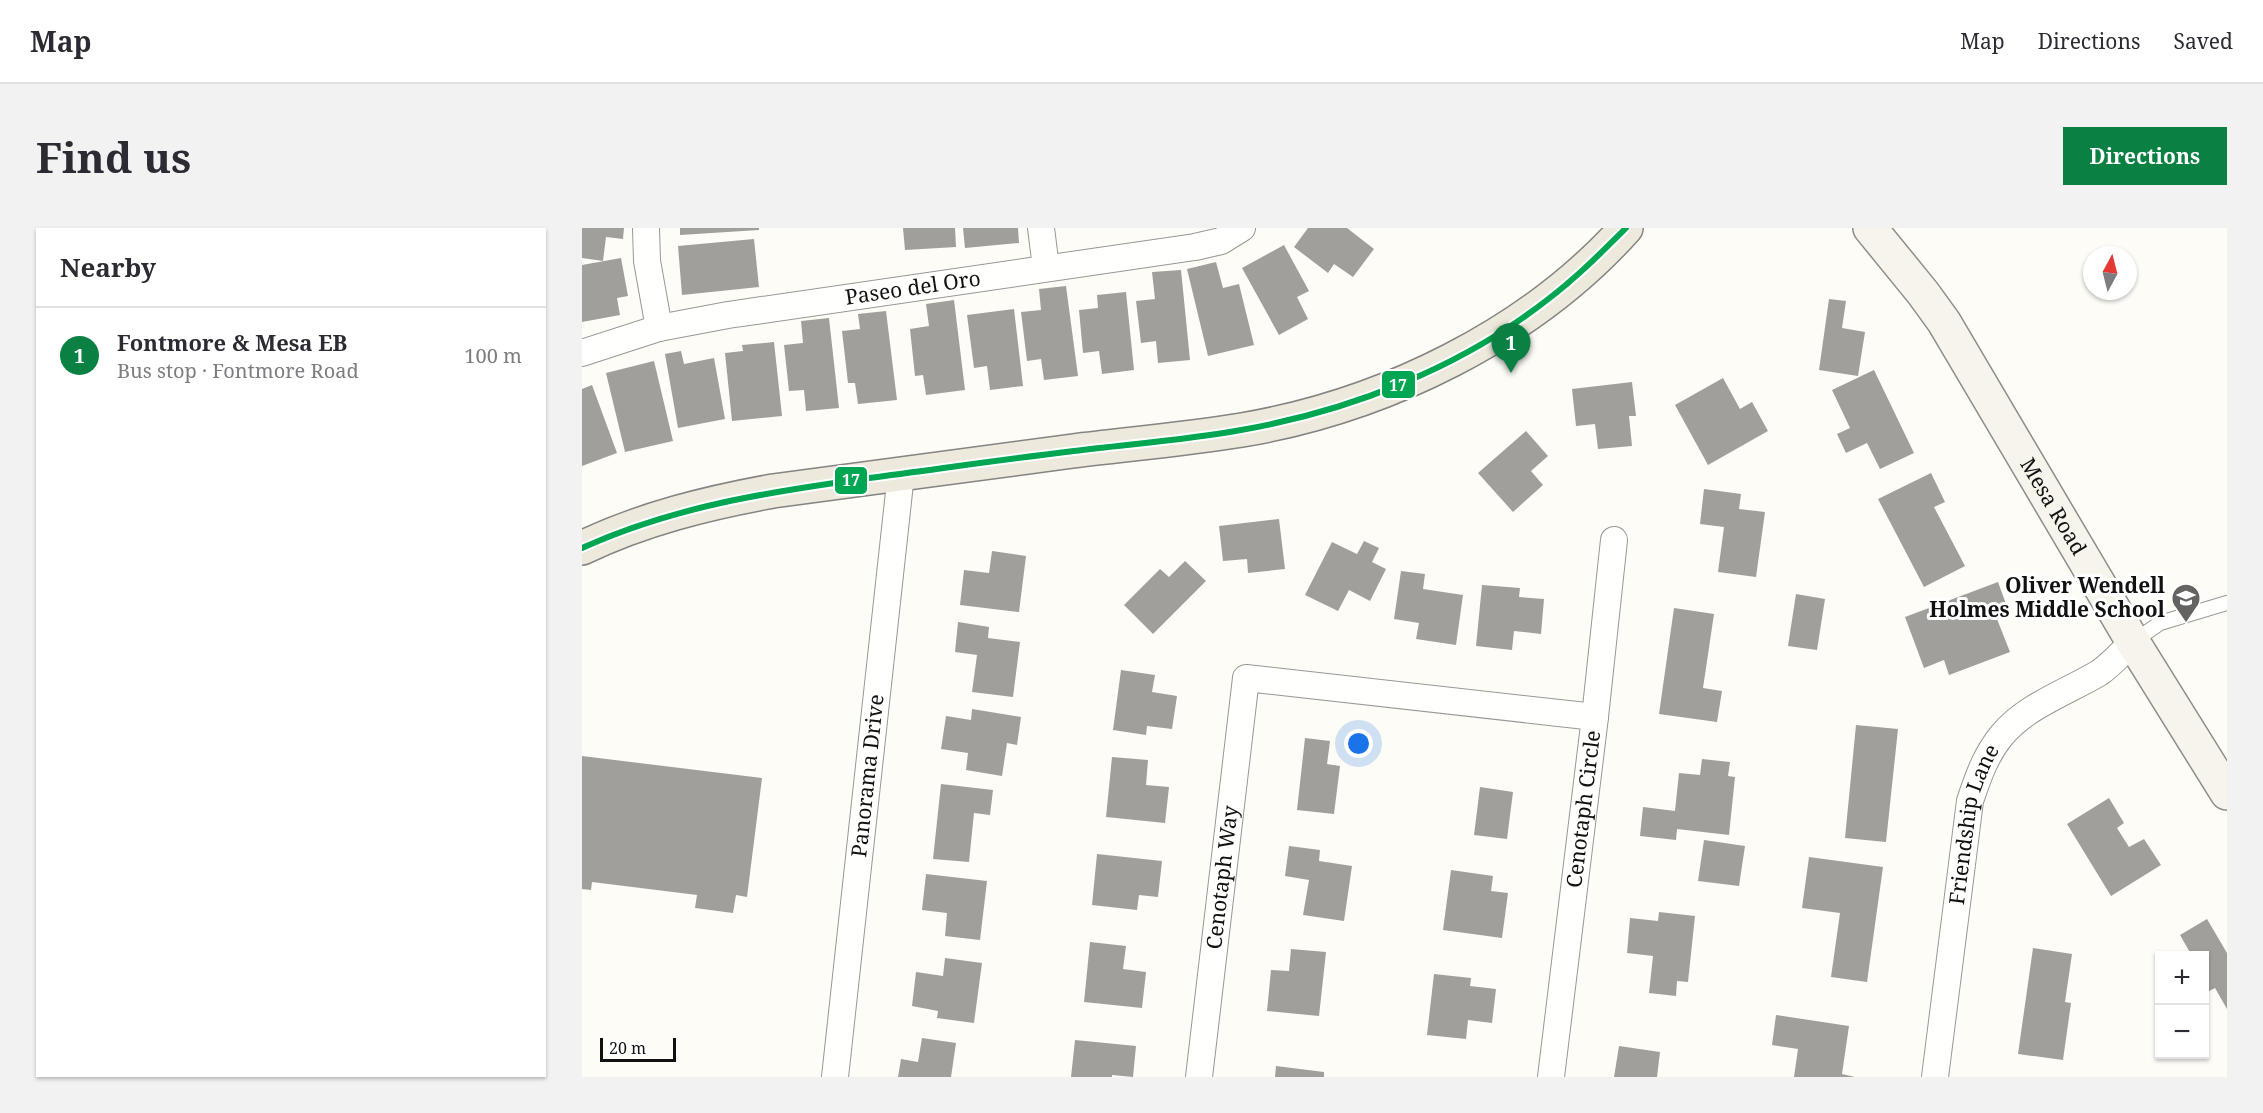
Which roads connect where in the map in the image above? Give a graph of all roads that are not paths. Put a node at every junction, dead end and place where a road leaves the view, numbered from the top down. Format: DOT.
graph roads {
  1 [pos="646,228"];
  2 [pos="1041,228"];
  3 [pos="1242,228"];
  4 [pos="1626,228"];
  5 [pos="1870,228"];
  6 [pos="1046,268"];
  7 [pos="659,328"];
  8 [pos="582,352"];
  9 [pos="901,474"];
  10 [pos="1614,540"];
  11 [pos="582,548"];
  12 [pos="2227,603"];
  13 [pos="2133,642"];
  14 [pos="1595,717"];
  15 [pos="2227,793"];
  16 [pos="835,1077"];
  17 [pos="1198,1077"];
  18 [pos="1551,1077"];
  19 [pos="1935,1077"];
  1 -- 7 [label="street"];
  2 -- 6 [label="street"];
  3 -- 6 [label="street, Paseo del Oro"];
  4 -- 9 [label="main road"];
  5 -- 13 [label="main road, Mesa Road"];
  6 -- 7 [label="street, Paseo del Oro"];
  7 -- 8 [label="street, Paseo del Oro"];
  9 -- 11 [label="main road"];
  9 -- 16 [label="street, Panorama Drive"];
  10 -- 14 [label="street, Cenotaph Circle"];
  12 -- 13 [label="lane"];
  13 -- 15 [label="main road, Mesa Road"];
  13 -- 19 [label="street, Friendship Lane"];
  14 -- 17 [label="street, Cenotaph Way"];
  14 -- 18 [label="street, Cenotaph Circle"];
}
